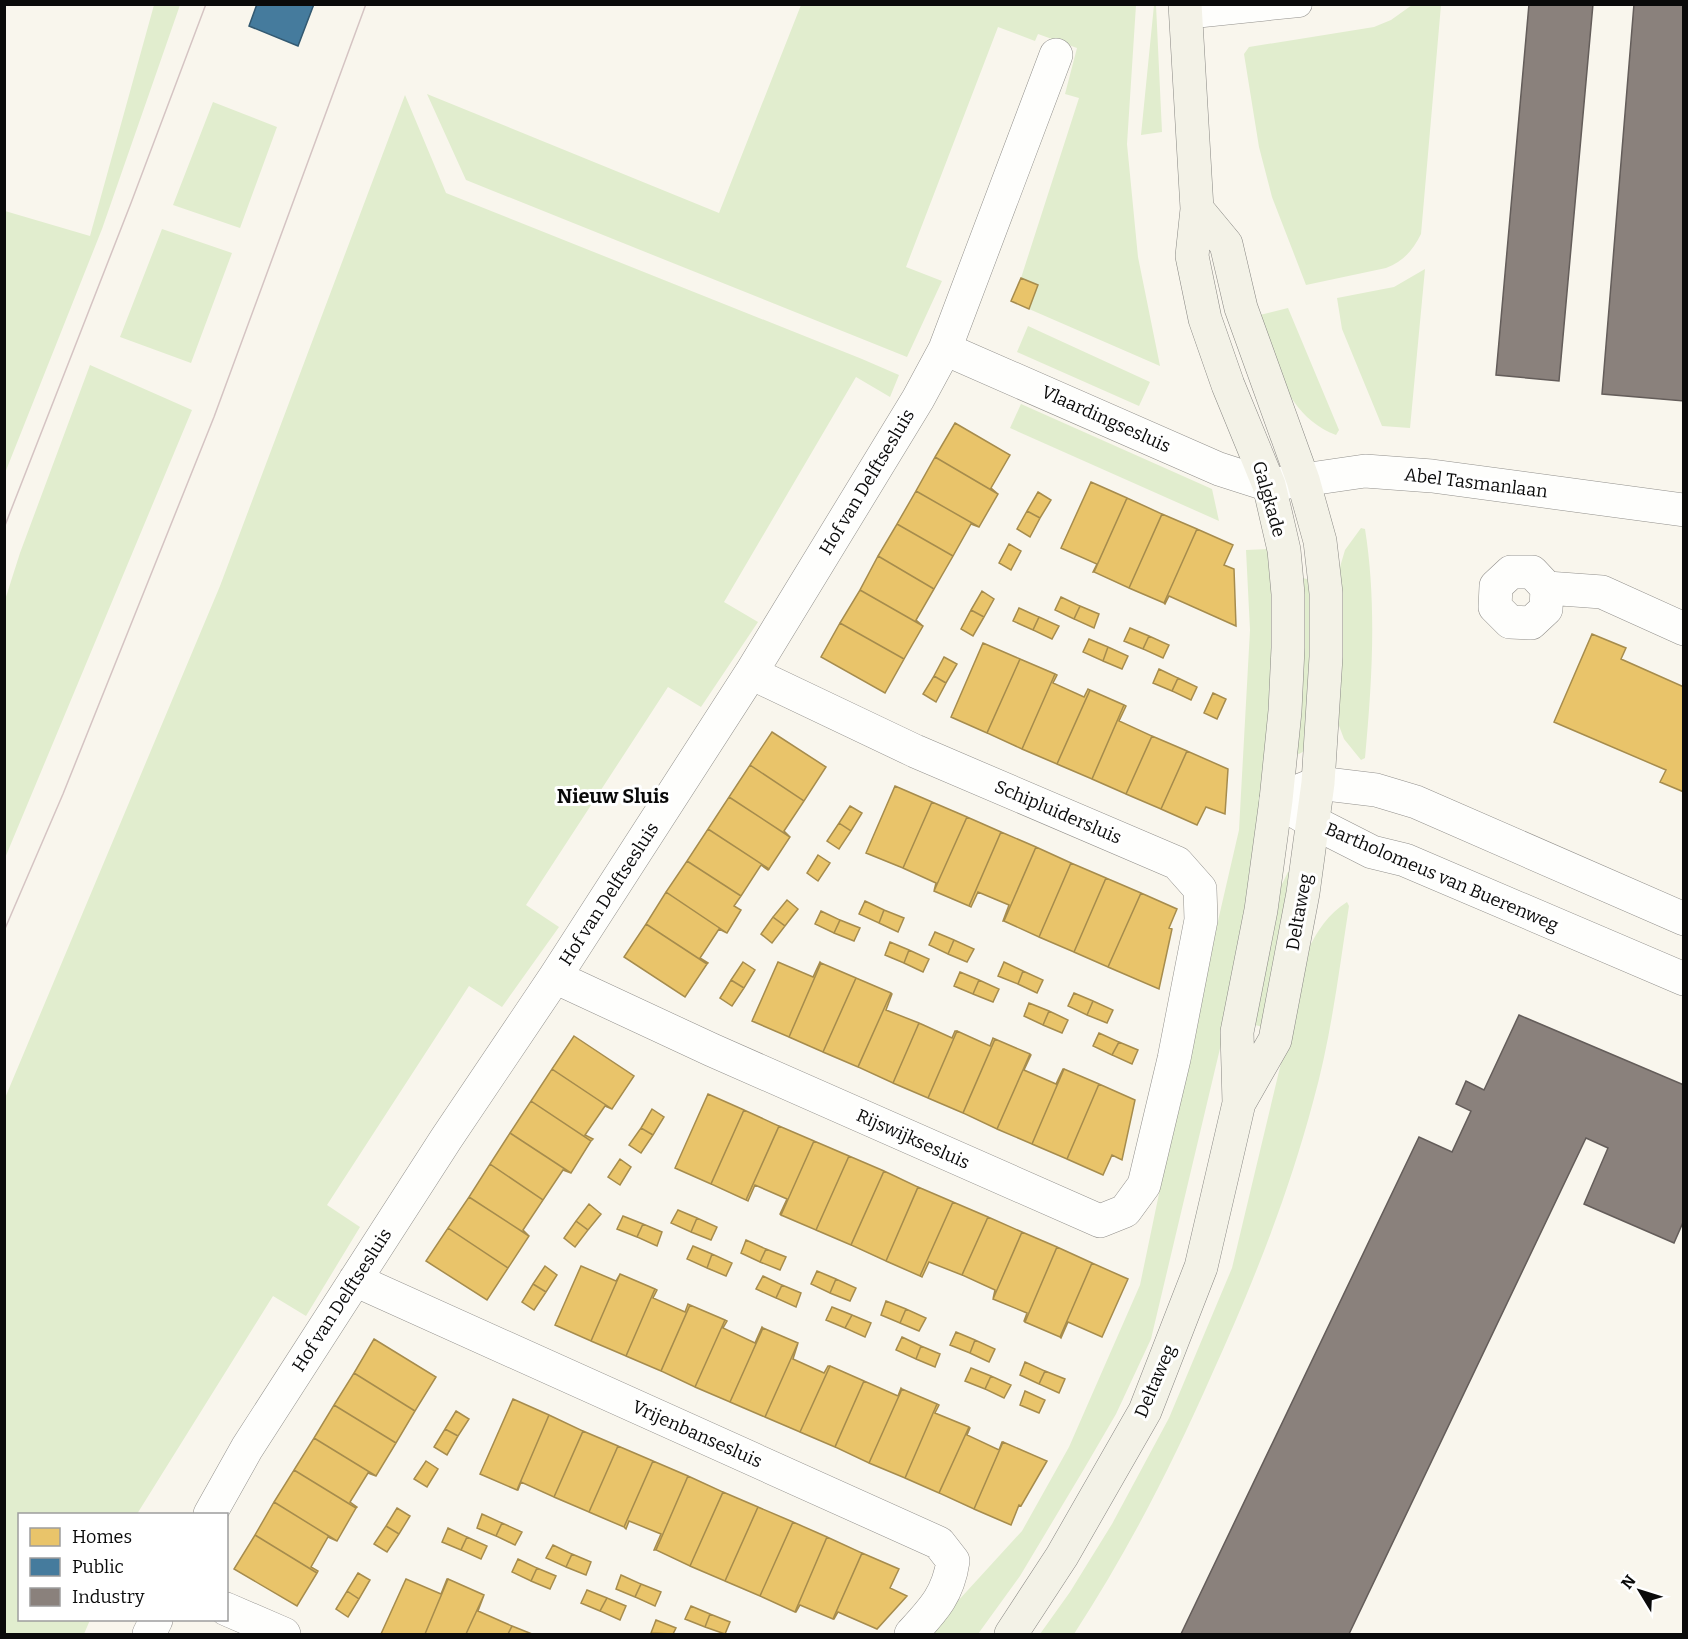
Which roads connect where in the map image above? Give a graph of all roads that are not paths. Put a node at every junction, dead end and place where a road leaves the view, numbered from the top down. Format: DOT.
graph roads {
  1 [pos="1299,4"];
  2 [pos="1184,10"];
  3 [pos="1056,55"];
  4 [pos="1197,209"];
  5 [pos="945,348"];
  6 [pos="1303,480"];
  7 [pos="1269,485"];
  8 [pos="1683,510"];
  9 [pos="1547,588"];
  10 [pos="1683,629"];
  11 [pos="751,673"];
  12 [pos="1318,783"];
  13 [pos="1276,800"];
  14 [pos="1313,822"];
  15 [pos="1683,920"];
  16 [pos="555,977"];
  17 [pos="1683,979"];
  18 [pos="1174,1059"];
  19 [pos="1239,1102"];
  20 [pos="355,1280"];
  21 [pos="211,1513"];
  22 [pos="228,1610"];
  23 [pos="156,1621"];
  24 [pos="149,1635"];
  25 [pos="284,1635"];
  26 [pos="911,1635"];
  27 [pos="1011,1635"];
  1 -- 2 [label="lane"];
  2 -- 4 [label="main road, Galgkade"];
  3 -- 5 [label="street, Hof van Delftsesluis"];
  4 -- 6 [label="main road, Galgkade"];
  4 -- 7 [label="main road, Galgkade"];
  5 -- 7 [label="street, Vlaardingsesluis"];
  5 -- 11 [label="street, Hof van Delftsesluis"];
  6 -- 7 [label="street, Abel Tasmanlaan"];
  6 -- 8 [label="street, Abel Tasmanlaan"];
  6 -- 12 [label="main road, Galgkade"];
  7 -- 13 [label="main road, Galgkade"];
  9 -- 10 [label="street"];
  11 -- 16 [label="street, Hof van Delftsesluis"];
  11 -- 18 [label="street, Schipluidersluis"];
  12 -- 13 [label="street"];
  12 -- 14 [label="main road, Deltaweg"];
  12 -- 15 [label="street"];
  13 -- 14 [label="street, Bartholomeus van Buerenweg"];
  13 -- 19 [label="main road, Deltaweg"];
  14 -- 17 [label="street, Bartholomeus van Buerenweg"];
  14 -- 19 [label="main road, Deltaweg"];
  16 -- 18 [label="street, Rijswijksesluis"];
  16 -- 20 [label="street, Hof van Delftsesluis"];
  19 -- 27 [label="main road, Deltaweg"];
  20 -- 21 [label="street, Hof van Delftsesluis"];
  20 -- 26 [label="street, Vrijenbansesluis"];
  22 -- 25 [label="street"];
  23 -- 24 [label="street"];
}
